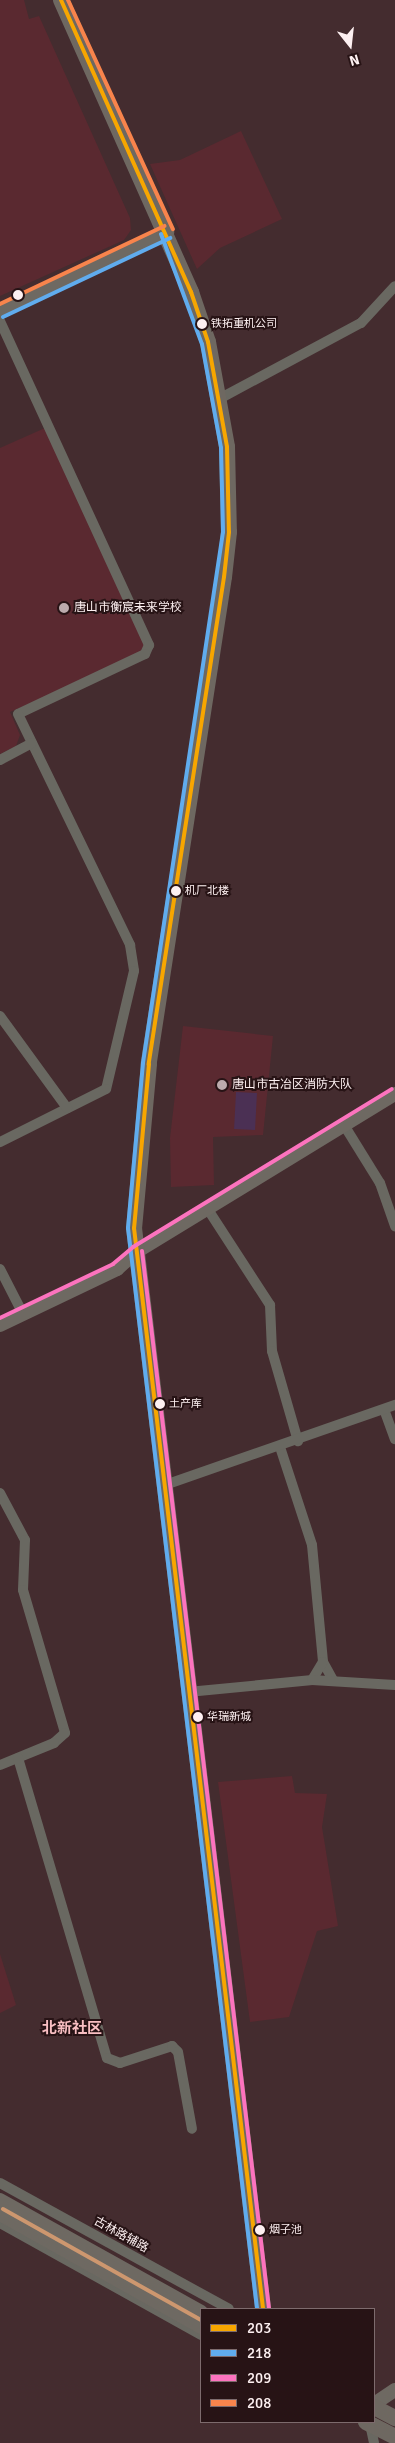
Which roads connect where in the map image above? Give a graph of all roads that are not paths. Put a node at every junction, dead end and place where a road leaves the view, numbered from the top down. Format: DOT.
graph roads {
  1 [pos="61,0"];
  2 [pos="167,232"];
  3 [pos="395,286"];
  4 [pos="0,311"];
  5 [pos="0,321"];
  6 [pos="219,399"];
  7 [pos="32,743"];
  8 [pos="0,760"];
  9 [pos="0,1016"];
  10 [pos="395,1094"];
  11 [pos="67,1108"];
  12 [pos="344,1125"];
  13 [pos="0,1142"];
  14 [pos="207,1208"];
  15 [pos="395,1226"];
  16 [pos="136,1252"];
  17 [pos="0,1269"];
  18 [pos="22,1314"];
  19 [pos="0,1325"];
  20 [pos="395,1405"];
  21 [pos="385,1412"];
  22 [pos="395,1439"];
  23 [pos="298,1441"];
  24 [pos="280,1447"];
  25 [pos="165,1486"];
  26 [pos="0,1493"];
  27 [pos="323,1662"];
  28 [pos="312,1680"];
  29 [pos="333,1680"];
  30 [pos="395,1685"];
  31 [pos="188,1692"];
  32 [pos="18,1758"];
  33 [pos="0,1765"];
  34 [pos="192,2128"];
  35 [pos="0,2183"];
  36 [pos="0,2200"];
  37 [pos="0,2214"];
  38 [pos="0,2223"];
  39 [pos="227,2308"];
  40 [pos="263,2308"];
  41 [pos="200,2311"];
  42 [pos="200,2326"];
  43 [pos="200,2334"];
  44 [pos="395,2390"];
  45 [pos="375,2405"];
  46 [pos="375,2407"];
  47 [pos="395,2418"];
  48 [pos="369,2423"];
  49 [pos="395,2437"];
  50 [pos="374,2443"];
  1 -- 2 [label="main road"];
  2 -- 4 [label="main road"];
  2 -- 6 [label="main road"];
  3 -- 6 [label="street"];
  5 -- 7 [label="street"];
  6 -- 16 [label="main road"];
  7 -- 8 [label="street"];
  7 -- 11 [label="street"];
  9 -- 11 [label="street"];
  10 -- 12 [label="main road"];
  11 -- 13 [label="street"];
  12 -- 14 [label="main road"];
  12 -- 15 [label="street"];
  14 -- 16 [label="main road"];
  14 -- 23 [label="street"];
  16 -- 18 [label="main road"];
  16 -- 25 [label="main road"];
  17 -- 18 [label="street"];
  18 -- 19 [label="main road"];
  20 -- 21 [label="street"];
  21 -- 22 [label="street"];
  21 -- 23 [label="street"];
  23 -- 24 [label="street"];
  24 -- 25 [label="street"];
  24 -- 27 [label="street"];
  25 -- 31 [label="main road"];
  26 -- 32 [label="street"];
  27 -- 28 [label="street"];
  27 -- 29 [label="street"];
  28 -- 29 [label="street"];
  28 -- 31 [label="street"];
  29 -- 30 [label="street"];
  31 -- 40 [label="main road"];
  32 -- 33 [label="street"];
  32 -- 34 [label="street"];
  35 -- 39 [label="street, 古林路辅路"];
  36 -- 41 [label="main road"];
  37 -- 42 [label="main road"];
  38 -- 43 [label="street"];
  44 -- 45 [label="main road"];
  46 -- 47 [label="main road"];
  48 -- 49 [label="main road"];
  48 -- 50 [label="street"];
}
